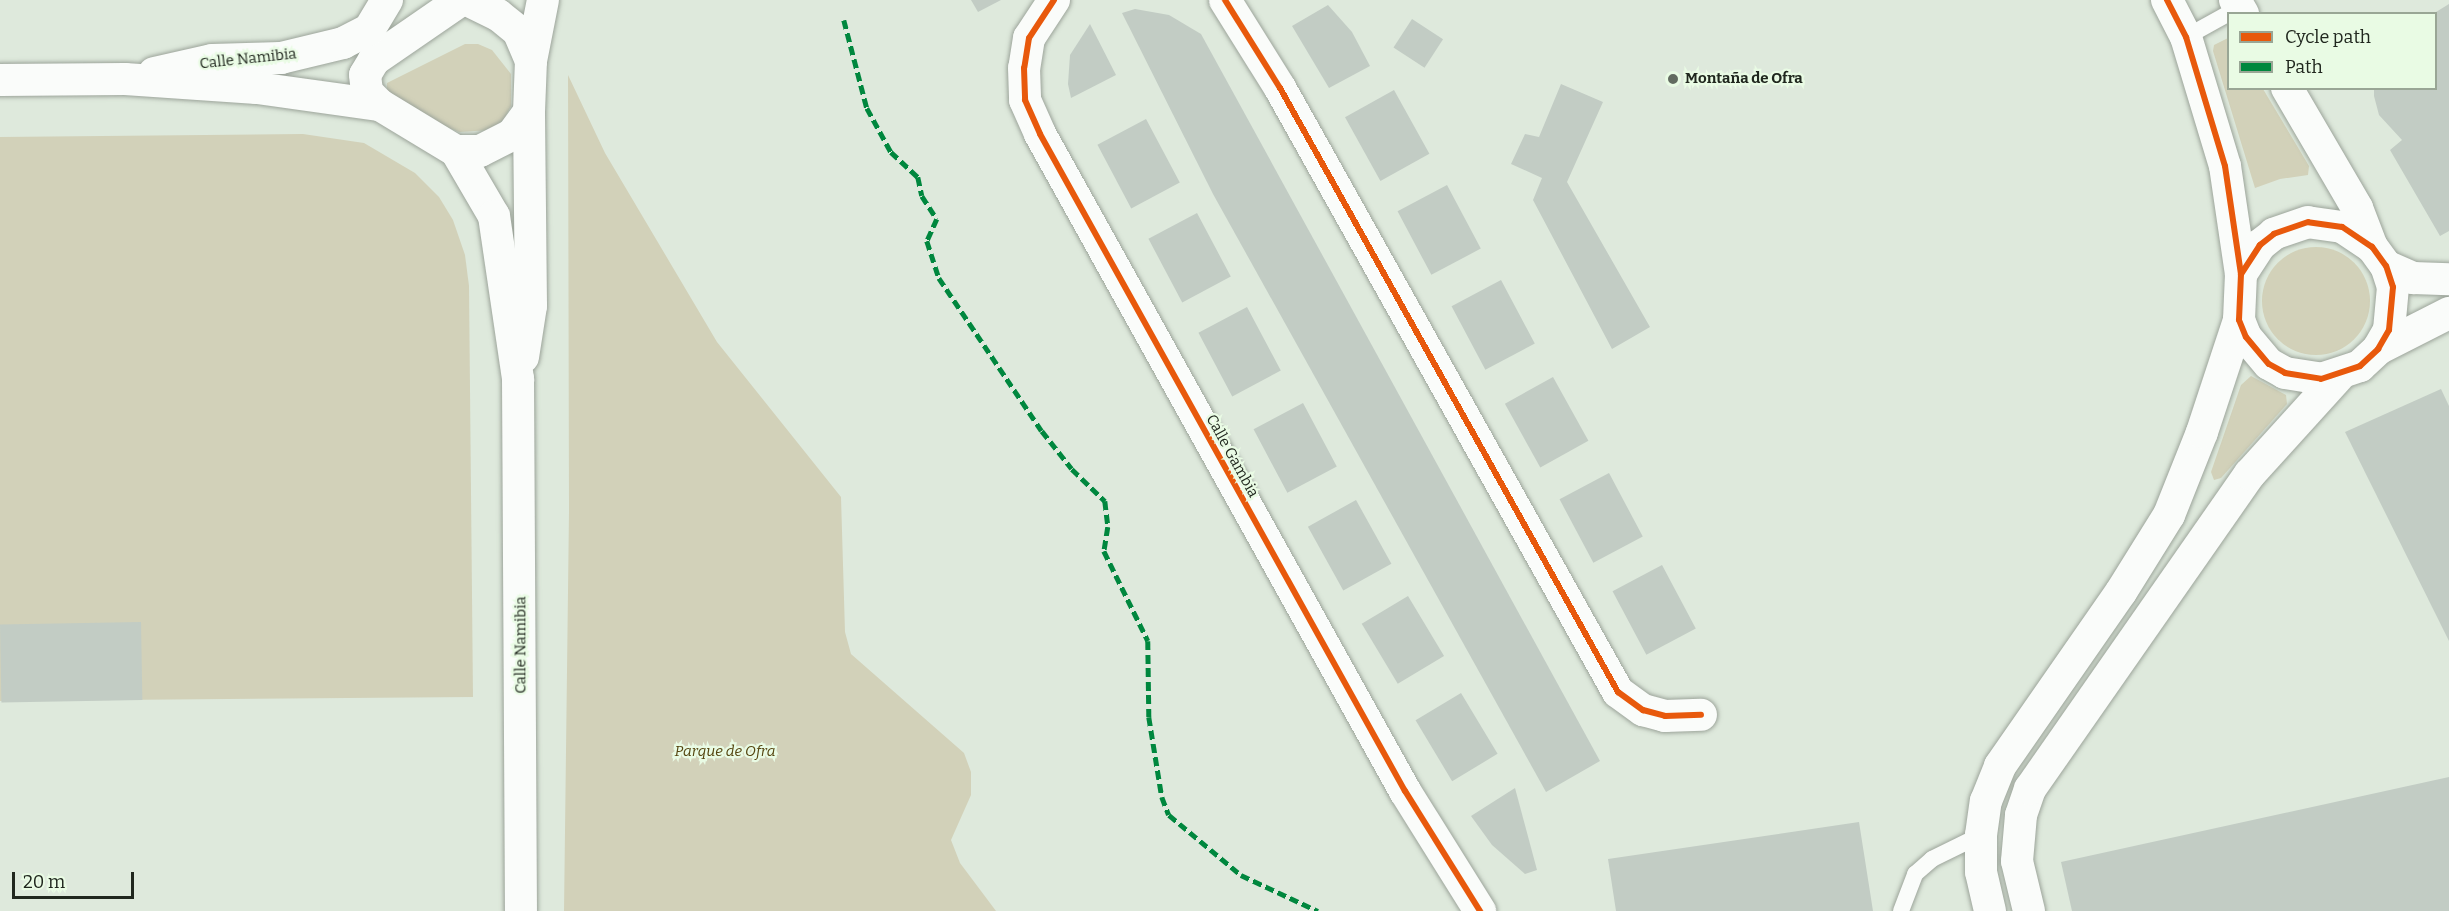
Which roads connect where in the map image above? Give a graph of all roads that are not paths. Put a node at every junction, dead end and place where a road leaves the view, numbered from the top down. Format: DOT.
graph roads {
  1 [pos="387,0"];
  2 [pos="412,0"];
  3 [pos="461,0"];
  4 [pos="467,0"];
  5 [pos="543,0"];
  6 [pos="1054,0"];
  7 [pos="1225,0"];
  8 [pos="2167,0"];
  9 [pos="2227,14"];
  10 [pos="412,32"];
  11 [pos="2186,37"];
  12 [pos="374,60"];
  13 [pos="531,61"];
  14 [pos="125,79"];
  15 [pos="0,80"];
  16 [pos="256,88"];
  17 [pos="2288,90"];
  18 [pos="380,105"];
  19 [pos="529,112"];
  20 [pos="456,151"];
  21 [pos="2379,256"];
  22 [pos="2241,274"];
  23 [pos="2449,279"];
  24 [pos="2449,313"];
  25 [pos="2239,320"];
  26 [pos="2378,349"];
  27 [pos="2339,376"];
  28 [pos="518,379"];
  29 [pos="1701,715"];
  30 [pos="1981,835"];
  31 [pos="1902,910"];
  32 [pos="521,911"];
  33 [pos="1480,911"];
  34 [pos="1990,911"];
  35 [pos="2029,911"];
  1 -- 14 [label="street, Calle Namibia"];
  2 -- 10 [label="street"];
  3 -- 10 [label="street"];
  4 -- 13 [label="street"];
  5 -- 13 [label="street, Calle Namibia"];
  6 -- 33 [label="street, Calle Gambia"];
  7 -- 29 [label="street"];
  8 -- 11 [label="street"];
  9 -- 11 [label="lane"];
  10 -- 12 [label="street"];
  11 -- 22 [label="street"];
  12 -- 16 [label="street, Calle Namibia"];
  12 -- 18 [label="street"];
  13 -- 19 [label="street, Calle Namibia"];
  14 -- 15 [label="street, Calle Namibia"];
  14 -- 16 [label="street, Calle Namibia"];
  16 -- 18 [label="street, Calle Namibia"];
  17 -- 21 [label="street"];
  18 -- 20 [label="street"];
  19 -- 20 [label="street"];
  19 -- 28 [label="street, Calle Namibia"];
  20 -- 28 [label="street, Calle Namibia"];
  21 -- 22 [label="street"];
  21 -- 23 [label="street"];
  21 -- 26 [label="street"];
  22 -- 25 [label="street"];
  24 -- 26 [label="street"];
  25 -- 27 [label="street"];
  25 -- 30 [label="street"];
  26 -- 27 [label="street"];
  27 -- 35 [label="street"];
  28 -- 32 [label="street, Calle Namibia"];
  30 -- 31 [label="lane"];
  30 -- 34 [label="street"];
}
